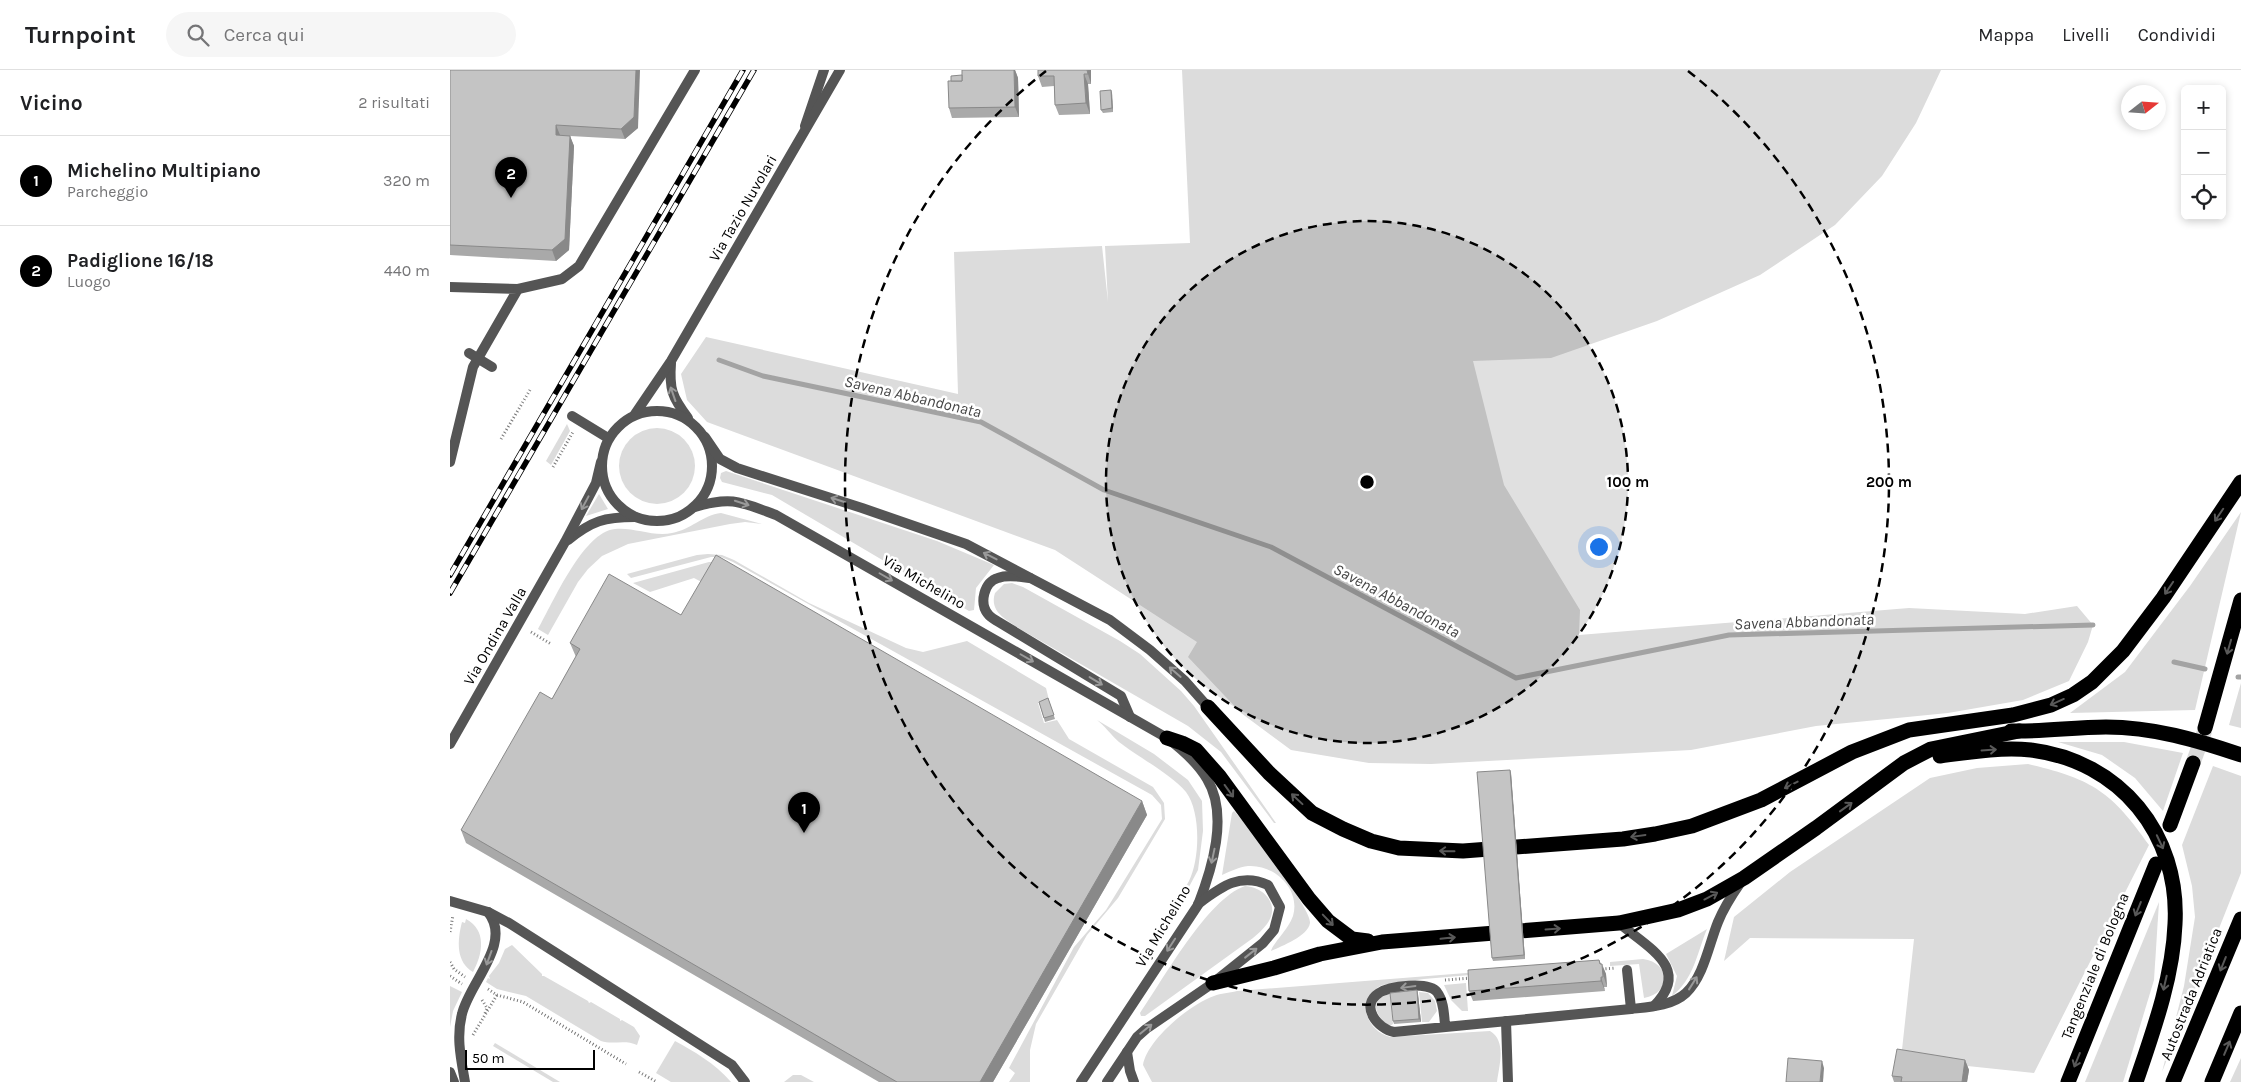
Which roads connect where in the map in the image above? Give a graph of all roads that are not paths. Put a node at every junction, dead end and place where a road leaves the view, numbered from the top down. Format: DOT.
graph roads {
  1 [pos="695,70"];
  2 [pos="824,70"];
  3 [pos="840,70"];
  4 [pos="803,134"];
  5 [pos="450,287"];
  6 [pos="518,289"];
  7 [pos="474,356"];
  8 [pos="671,361"];
  9 [pos="492,367"];
  10 [pos="635,414"];
  11 [pos="572,416"];
  12 [pos="692,422"];
  13 [pos="705,437"];
  14 [pos="608,438"];
  15 [pos="450,462"];
  16 [pos="601,462"];
  17 [pos="2241,482"];
  18 [pos="695,507"];
  19 [pos="635,517"];
  20 [pos="565,542"];
  21 [pos="1033,578"];
  22 [pos="2241,600"];
  23 [pos="1208,707"];
  24 [pos="1130,717"];
  25 [pos="2205,728"];
  26 [pos="2019,731"];
  27 [pos="1167,738"];
  28 [pos="450,744"];
  29 [pos="1865,746"];
  30 [pos="2241,755"];
  31 [pos="2194,763"];
  32 [pos="1877,784"];
  33 [pos="2170,825"];
  34 [pos="2156,864"];
  35 [pos="1744,878"];
  36 [pos="1198,905"];
  37 [pos="452,906"];
  38 [pos="488,912"];
  39 [pos="2241,919"];
  40 [pos="1620,923"];
  41 [pos="1382,942"];
  42 [pos="1627,970"];
  43 [pos="1213,983"];
  44 [pos="1653,1006"];
  45 [pos="1631,1009"];
  46 [pos="2241,1013"];
  47 [pos="1506,1021"];
  48 [pos="1445,1025"];
  49 [pos="1127,1052"];
  50 [pos="450,1072"];
  51 [pos="454,1082"];
  52 [pos="465,1082"];
  53 [pos="745,1082"];
  54 [pos="1081,1082"];
  55 [pos="1107,1082"];
  56 [pos="1134,1082"];
  57 [pos="1508,1082"];
  58 [pos="2068,1082"];
  59 [pos="2136,1082"];
  60 [pos="2173,1082"];
  61 [pos="2212,1082"];
  1 -- 6 [label="street"];
  2 -- 4 [label="street"];
  3 -- 4 [label="street, Via Tazio Nuvolari"];
  4 -- 8 [label="street, Via Tazio Nuvolari"];
  5 -- 6 [label="street"];
  6 -- 7 [label="street"];
  7 -- 9 [label="street"];
  7 -- 15 [label="street"];
  8 -- 10 [label="street, Via Tazio Nuvolari"];
  12 -- 8 [label="street, Via Tazio Nuvolari, one-way"];
  10 -- 12 [label="street"];
  10 -- 14 [label="street"];
  11 -- 14 [label="street"];
  12 -- 13 [label="street"];
  13 -- 18 [label="street"];
  21 -- 13 [label="street, Via Michelino, one-way"];
  14 -- 16 [label="street"];
  16 -- 19 [label="street"];
  16 -- 20 [label="street, Via Ondina Valla, one-way"];
  17 -- 29 [label="highway, one-way"];
  18 -- 19 [label="street"];
  18 -- 24 [label="street, Via Michelino, one-way"];
  19 -- 20 [label="street, Via Ondina Valla"];
  20 -- 28 [label="street, Via Ondina Valla"];
  23 -- 21 [label="street, Via Michelino, one-way"];
  21 -- 24 [label="street, Via Michelino, one-way"];
  22 -- 25 [label="highway, one-way"];
  29 -- 23 [label="highway, one-way"];
  24 -- 27 [label="street, Via Michelino"];
  26 -- 29 [label="highway"];
  26 -- 30 [label="highway"];
  26 -- 32 [label="highway"];
  27 -- 36 [label="street, Via Michelino, one-way"];
  27 -- 41 [label="highway, one-way"];
  31 -- 33 [label="highway"];
  35 -- 32 [label="highway, one-way"];
  32 -- 59 [label="highway, one-way"];
  34 -- 58 [label="highway, Tangenziale di Bologna, one-way"];
  40 -- 35 [label="highway, one-way"];
  44 -- 35 [label="street, one-way"];
  43 -- 36 [label="street, one-way"];
  36 -- 54 [label="street, Via Michelino, one-way"];
  37 -- 38 [label="street"];
  38 -- 52 [label="street, one-way"];
  38 -- 53 [label="street"];
  39 -- 60 [label="highway, Autostrada Adriatica, one-way"];
  41 -- 40 [label="highway, one-way"];
  40 -- 44 [label="street"];
  41 -- 43 [label="highway"];
  42 -- 45 [label="street"];
  49 -- 43 [label="street, one-way"];
  44 -- 45 [label="street"];
  45 -- 47 [label="street"];
  61 -- 46 [label="highway, one-way"];
  47 -- 48 [label="street"];
  47 -- 57 [label="street"];
  48 -- 48 [label="street, one-way"];
  49 -- 55 [label="street"];
  49 -- 56 [label="street"];
  50 -- 51 [label="street"];
}
